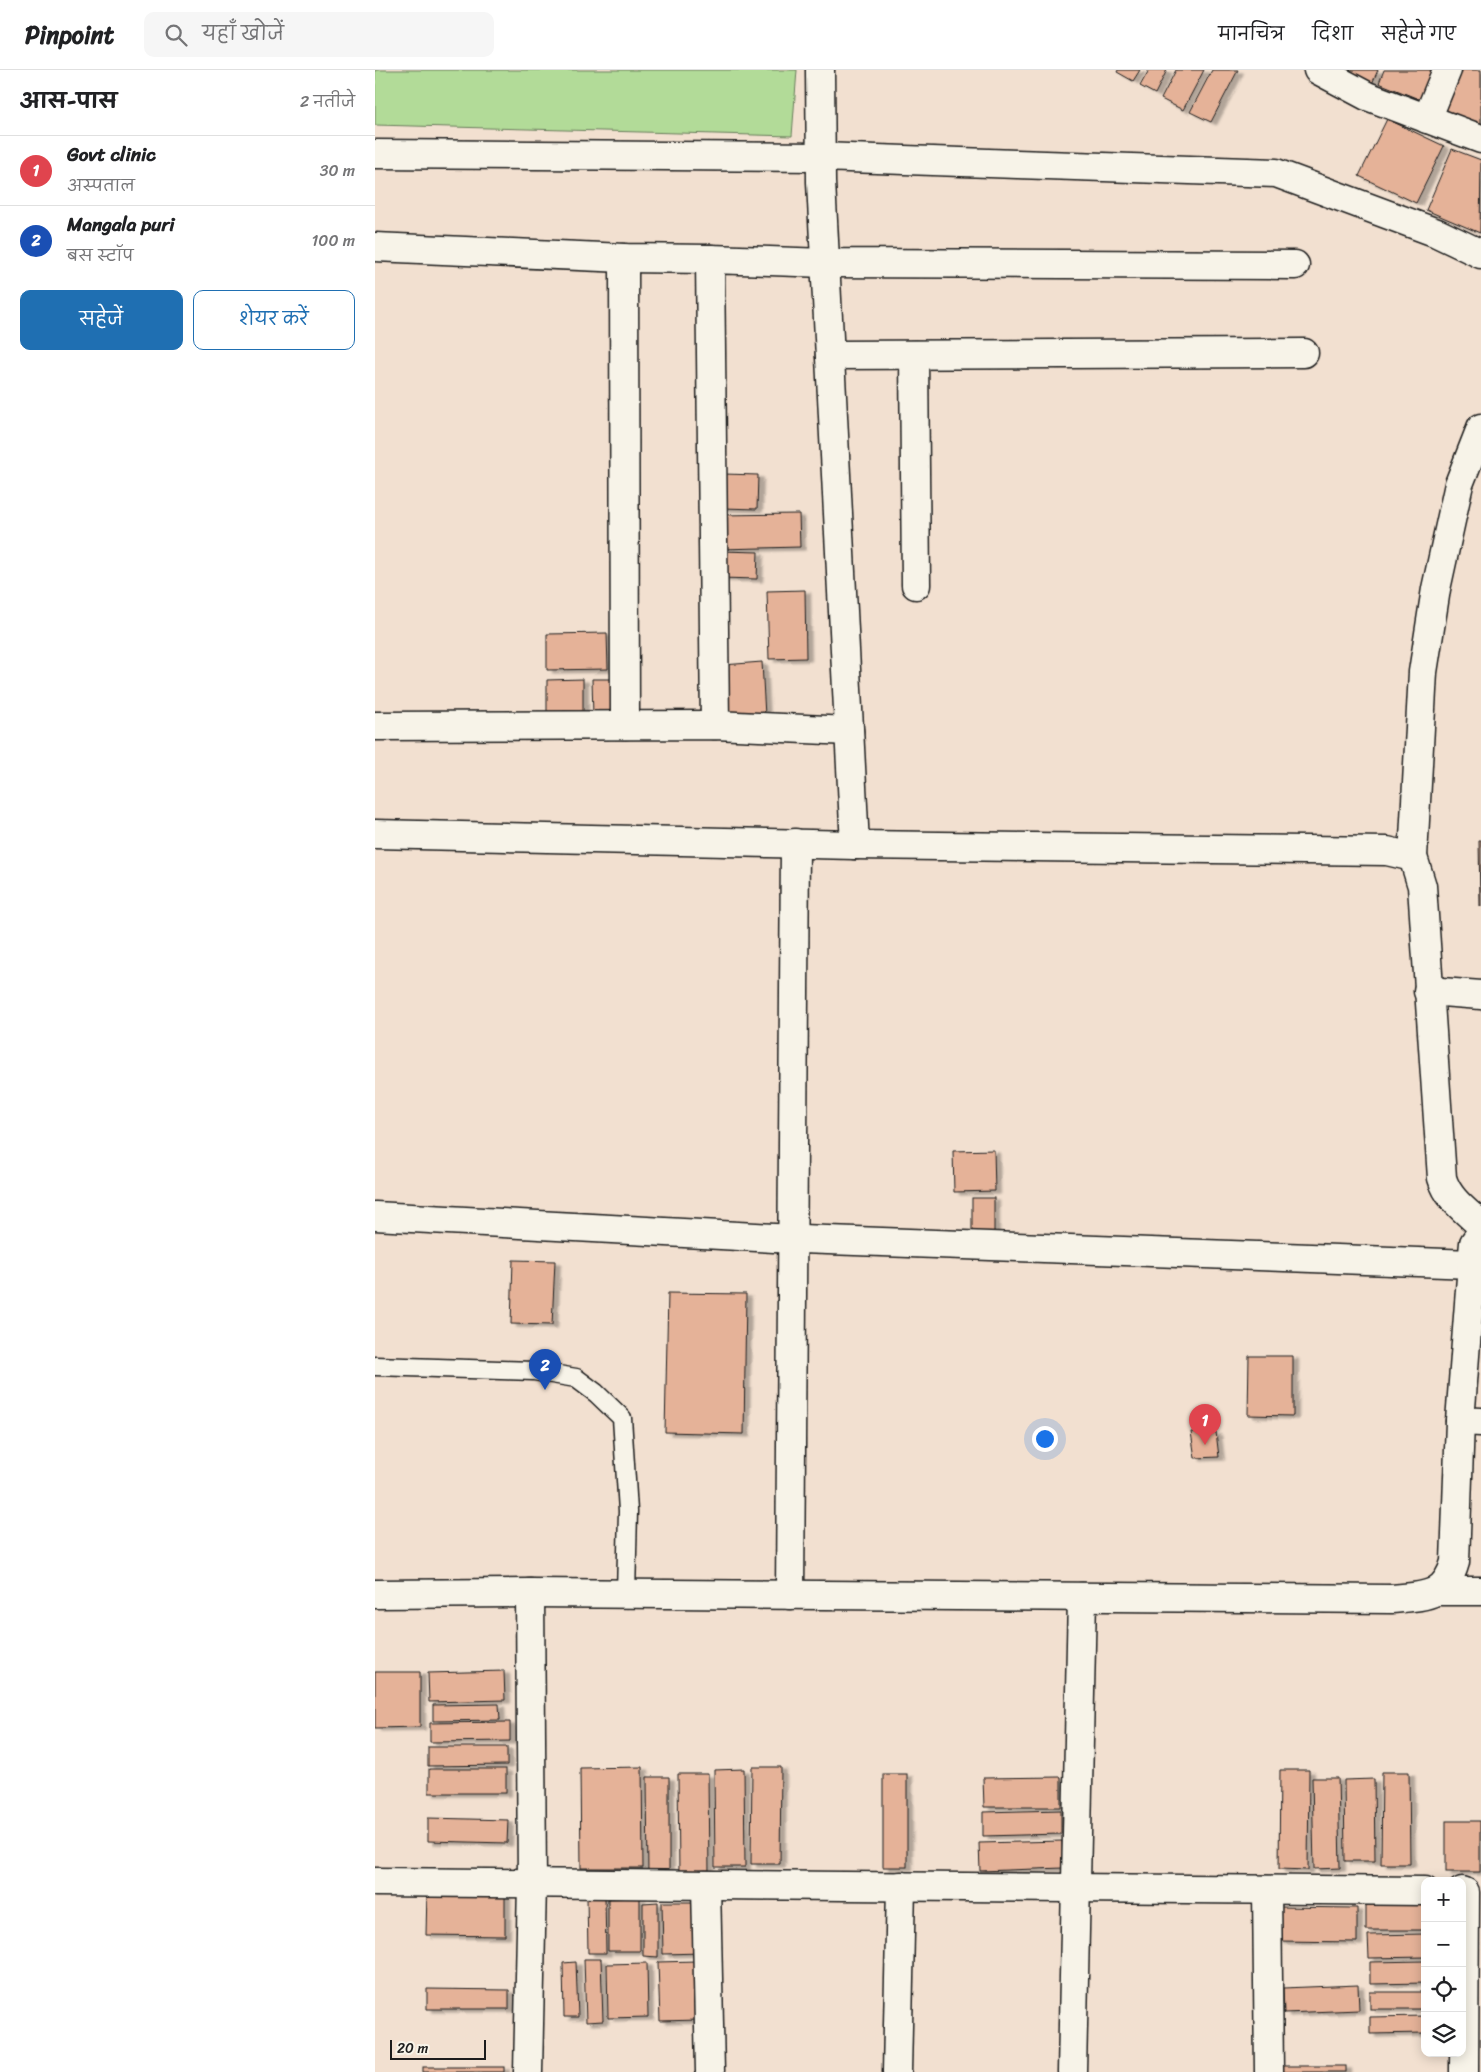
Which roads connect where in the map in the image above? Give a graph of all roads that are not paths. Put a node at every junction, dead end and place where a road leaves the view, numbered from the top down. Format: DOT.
graph roads {
  1 [pos="820,70"];
  2 [pos="1318,70"];
  3 [pos="1447,70"];
  4 [pos="1427,119"];
  5 [pos="1481,139"];
  6 [pos="375,154"];
  7 [pos="821,158"];
  8 [pos="375,247"];
  9 [pos="1481,254"];
  10 [pos="624,258"];
  11 [pos="710,259"];
  12 [pos="825,263"];
  13 [pos="1295,264"];
  14 [pos="1304,353"];
  15 [pos="830,355"];
  16 [pos="914,355"];
  17 [pos="1481,428"];
  18 [pos="916,585"];
  19 [pos="375,726"];
  20 [pos="625,726"];
  21 [pos="715,726"];
  22 [pos="849,731"];
  23 [pos="375,834"];
  24 [pos="795,843"];
  25 [pos="855,845"];
  26 [pos="1413,857"];
  27 [pos="1428,991"];
  28 [pos="1481,995"];
  29 [pos="375,1216"];
  30 [pos="1481,1225"];
  31 [pos="1481,1233"];
  32 [pos="792,1238"];
  33 [pos="1472,1264"];
  34 [pos="375,1366"];
  35 [pos="1470,1422"];
  36 [pos="1440,1590"];
  37 [pos="1481,1591"];
  38 [pos="530,1593"];
  39 [pos="375,1594"];
  40 [pos="627,1594"];
  41 [pos="790,1596"];
  42 [pos="1082,1597"];
  43 [pos="375,1882"];
  44 [pos="532,1883"];
  45 [pos="706,1884"];
  46 [pos="901,1886"];
  47 [pos="1076,1888"];
  48 [pos="1267,1890"];
  49 [pos="1421,1891"];
  50 [pos="1466,1910"];
  51 [pos="1473,2038"];
  52 [pos="529,2072"];
  53 [pos="710,2072"];
  54 [pos="897,2072"];
  55 [pos="1073,2072"];
  56 [pos="1269,2072"];
  57 [pos="1464,2072"];
  1 -- 7 [label="street"];
  2 -- 4 [label="street"];
  3 -- 4 [label="street"];
  4 -- 5 [label="street"];
  6 -- 7 [label="street"];
  7 -- 9 [label="street"];
  7 -- 12 [label="street"];
  8 -- 10 [label="street"];
  10 -- 11 [label="street"];
  10 -- 20 [label="street"];
  11 -- 12 [label="street"];
  11 -- 21 [label="street"];
  12 -- 13 [label="street"];
  12 -- 15 [label="street"];
  14 -- 16 [label="street"];
  15 -- 16 [label="street"];
  15 -- 22 [label="street"];
  16 -- 18 [label="street"];
  17 -- 26 [label="street"];
  19 -- 20 [label="street"];
  20 -- 21 [label="street"];
  21 -- 22 [label="street"];
  22 -- 25 [label="street"];
  23 -- 24 [label="street"];
  24 -- 25 [label="street"];
  24 -- 32 [label="street"];
  25 -- 26 [label="street"];
  26 -- 27 [label="street"];
  27 -- 28 [label="street"];
  27 -- 30 [label="street"];
  29 -- 32 [label="street"];
  31 -- 33 [label="street"];
  32 -- 33 [label="street"];
  32 -- 41 [label="street"];
  33 -- 35 [label="street"];
  34 -- 40 [label="lane"];
  35 -- 36 [label="street"];
  36 -- 37 [label="street"];
  36 -- 42 [label="street"];
  38 -- 39 [label="street"];
  38 -- 40 [label="street"];
  38 -- 44 [label="street"];
  40 -- 41 [label="street"];
  41 -- 42 [label="street"];
  42 -- 47 [label="street"];
  43 -- 44 [label="street"];
  44 -- 45 [label="street"];
  44 -- 52 [label="street"];
  45 -- 46 [label="street"];
  45 -- 53 [label="street"];
  46 -- 47 [label="street"];
  46 -- 54 [label="street"];
  47 -- 48 [label="street"];
  47 -- 55 [label="street"];
  48 -- 49 [label="street"];
  48 -- 56 [label="street"];
  50 -- 51 [label="street"];
  51 -- 57 [label="street"];
}
